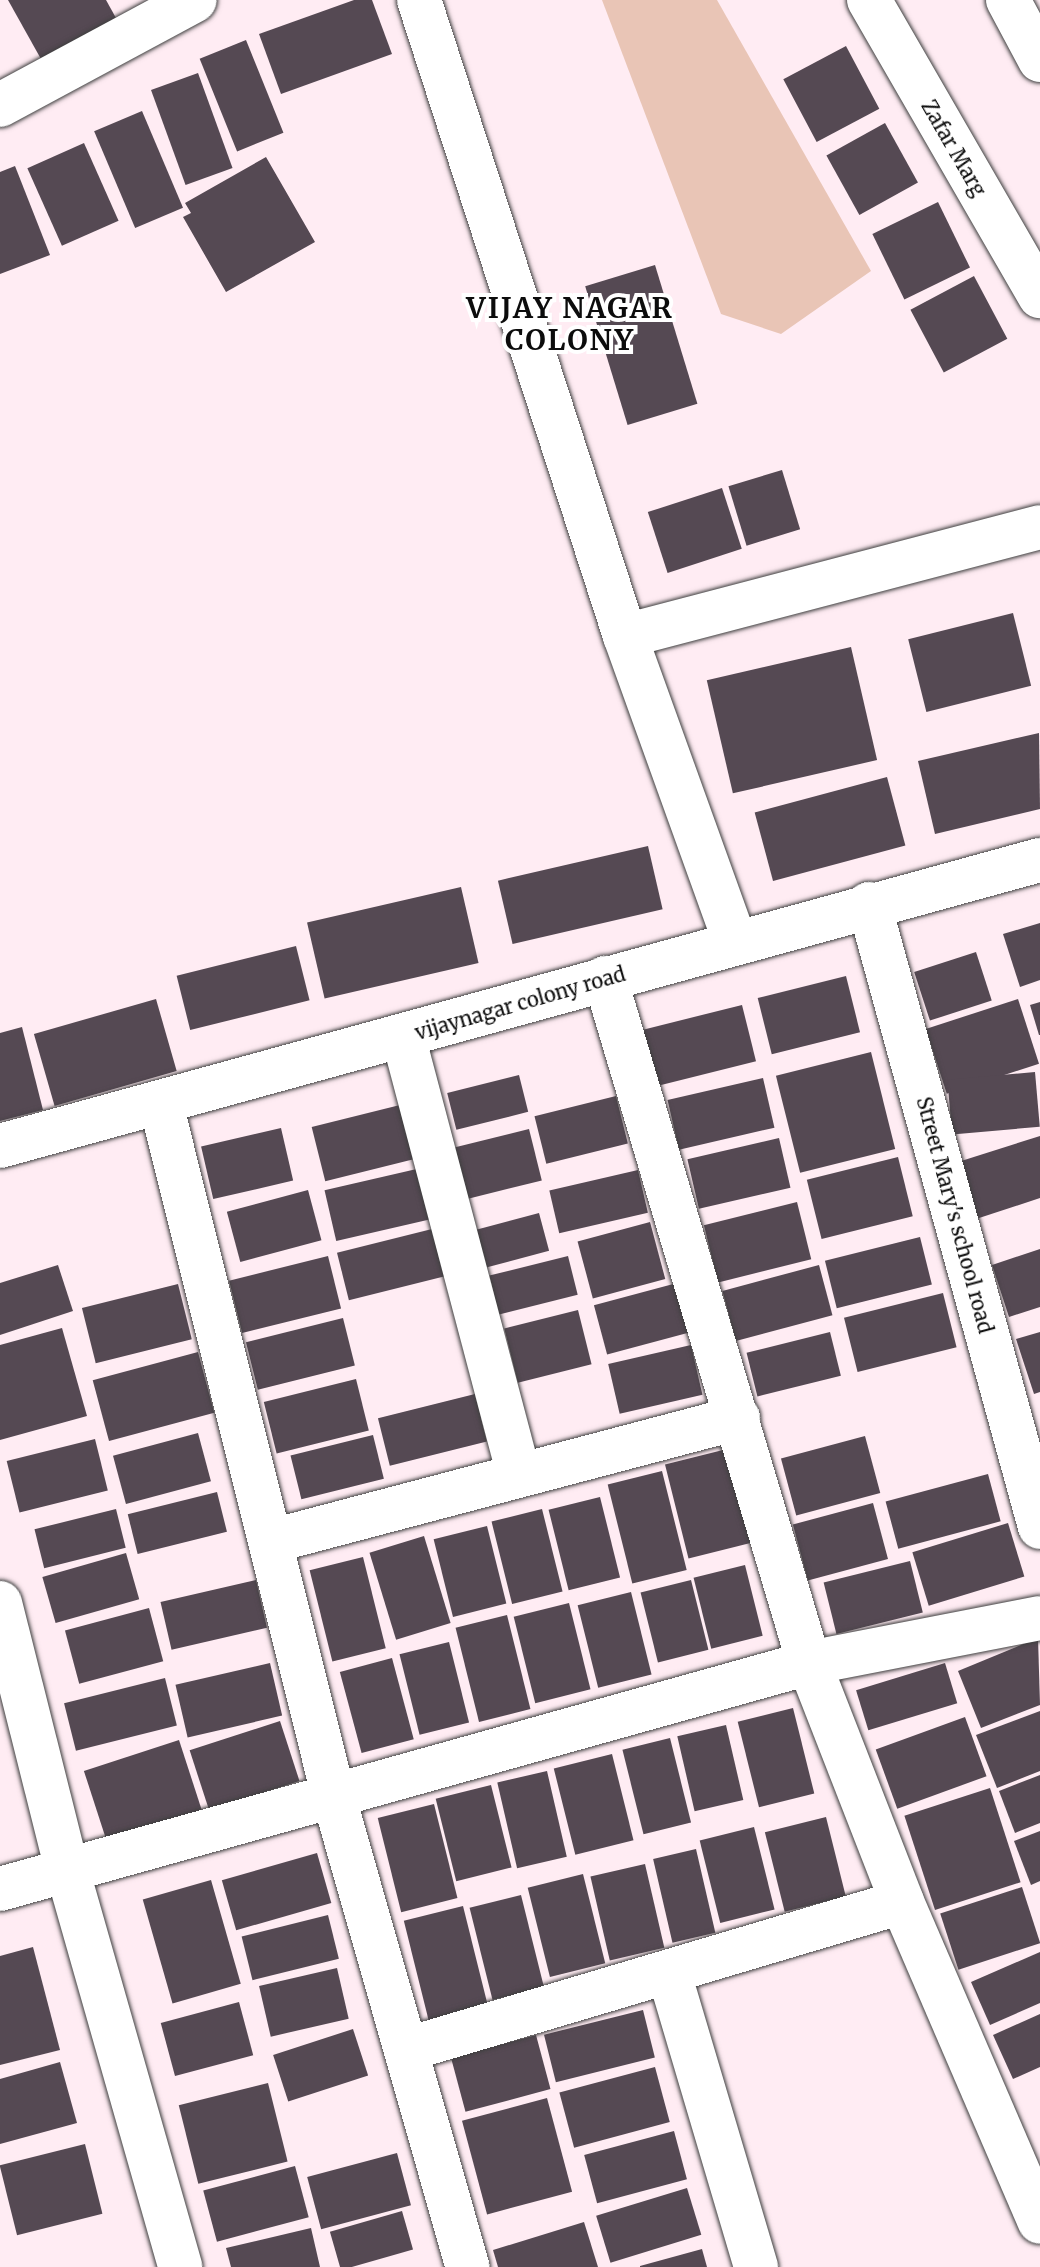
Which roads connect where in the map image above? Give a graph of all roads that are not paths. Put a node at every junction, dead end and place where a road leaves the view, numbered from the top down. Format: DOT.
graph roads {
  1 [pos="195,0"];
  2 [pos="419,0"];
  3 [pos="869,0"];
  4 [pos="1008,0"];
  5 [pos="1040,60"];
  6 [pos="0,105"];
  7 [pos="1040,296"];
  8 [pos="1040,527"];
  9 [pos="625,636"];
  10 [pos="1040,860"];
  11 [pos="869,904"];
  12 [pos="735,942"];
  13 [pos="605,978"];
  14 [pos="403,1036"];
  15 [pos="161,1104"];
  16 [pos="0,1146"];
  17 [pos="738,1418"];
  18 [pos="519,1475"];
  19 [pos="1040,1527"];
  20 [pos="272,1541"];
  21 [pos="0,1603"];
  22 [pos="1040,1618"];
  23 [pos="809,1663"];
  24 [pos="334,1798"];
  25 [pos="67,1869"];
  26 [pos="0,1889"];
  27 [pos="902,1902"];
  28 [pos="669,1973"];
  29 [pos="408,2049"];
  30 [pos="1040,2222"];
  31 [pos="180,2267"];
  32 [pos="468,2267"];
  33 [pos="756,2267"];
  1 -- 6 [label="street"];
  2 -- 9 [label="street"];
  3 -- 7 [label="street, Zafar Marg"];
  4 -- 5 [label="street"];
  8 -- 9 [label="street"];
  9 -- 12 [label="street"];
  10 -- 11 [label="street, vijaynagar colony road"];
  11 -- 12 [label="street, vijaynagar colony road"];
  11 -- 19 [label="street, Street Mary's school road"];
  12 -- 13 [label="street, vijaynagar colony road"];
  13 -- 14 [label="street, vijaynagar colony road"];
  13 -- 17 [label="street"];
  14 -- 15 [label="street, vijaynagar colony road"];
  14 -- 18 [label="street"];
  15 -- 16 [label="street, vijaynagar colony road"];
  15 -- 20 [label="street"];
  17 -- 18 [label="street"];
  17 -- 23 [label="street"];
  18 -- 20 [label="street"];
  20 -- 24 [label="street"];
  21 -- 25 [label="street"];
  22 -- 23 [label="street"];
  23 -- 24 [label="street"];
  23 -- 27 [label="street"];
  24 -- 25 [label="street"];
  24 -- 29 [label="street"];
  25 -- 26 [label="street"];
  25 -- 31 [label="street"];
  27 -- 28 [label="street"];
  27 -- 30 [label="street"];
  28 -- 29 [label="street"];
  28 -- 33 [label="street"];
  29 -- 32 [label="street"];
}
